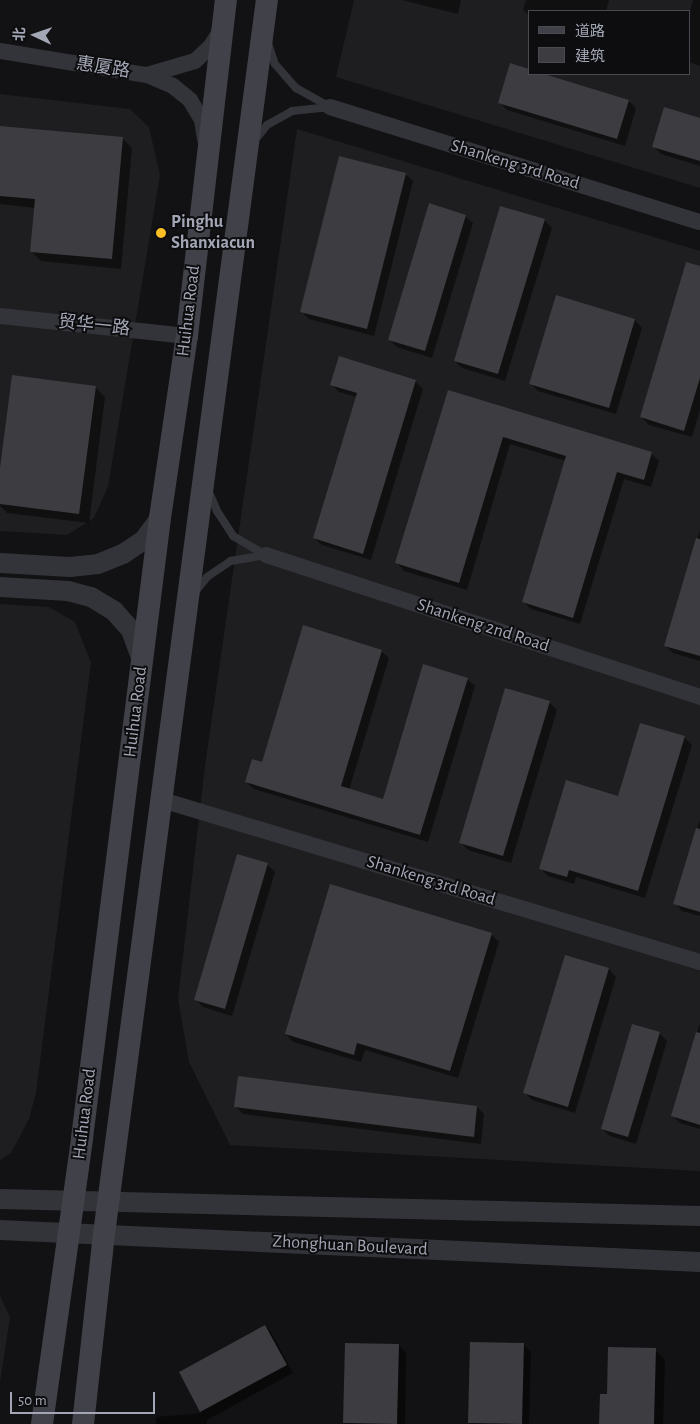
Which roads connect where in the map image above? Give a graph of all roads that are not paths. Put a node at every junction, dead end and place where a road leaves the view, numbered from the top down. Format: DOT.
graph roads {
  1 [pos="226,0"];
  2 [pos="267,0"];
  3 [pos="222,29"];
  4 [pos="263,29"];
  5 [pos="0,51"];
  6 [pos="147,75"];
  7 [pos="330,108"];
  8 [pos="207,148"];
  9 [pos="247,150"];
  10 [pos="700,222"];
  11 [pos="0,316"];
  12 [pos="187,336"];
  13 [pos="204,478"];
  14 [pos="160,518"];
  15 [pos="266,555"];
  16 [pos="0,563"];
  17 [pos="0,587"];
  18 [pos="188,601"];
  19 [pos="142,660"];
  20 [pos="700,697"];
  21 [pos="162,800"];
  22 [pos="700,962"];
  23 [pos="0,1199"];
  24 [pos="74,1201"];
  25 [pos="109,1202"];
  26 [pos="700,1216"];
  27 [pos="0,1230"];
  28 [pos="69,1233"];
  29 [pos="104,1234"];
  30 [pos="700,1262"];
  31 [pos="42,1424"];
  32 [pos="83,1424"];
  1 -- 3 [label="main road, Huihua Road"];
  2 -- 4 [label="main road, Huihua Road"];
  3 -- 6 [label="street"];
  3 -- 8 [label="main road, Huihua Road"];
  4 -- 7 [label="lane"];
  4 -- 9 [label="main road, Huihua Road"];
  5 -- 6 [label="street, 惠厦路"];
  6 -- 8 [label="street"];
  7 -- 9 [label="lane"];
  7 -- 10 [label="street, Shankeng 3rd Road"];
  8 -- 12 [label="main road, Huihua Road"];
  9 -- 13 [label="main road, Huihua Road"];
  11 -- 12 [label="street, 贸华一路"];
  12 -- 14 [label="main road, Huihua Road"];
  13 -- 15 [label="lane"];
  13 -- 18 [label="main road, Huihua Road"];
  14 -- 16 [label="street"];
  14 -- 19 [label="main road, Huihua Road"];
  15 -- 18 [label="lane"];
  15 -- 20 [label="street, Shankeng 2nd Road"];
  17 -- 19 [label="street"];
  18 -- 21 [label="main road, Huihua Road"];
  19 -- 24 [label="main road, Huihua Road"];
  21 -- 22 [label="street, Shankeng 3rd Road"];
  21 -- 25 [label="main road, Huihua Road"];
  23 -- 24 [label="street, Zhonghuan Boulevard"];
  24 -- 25 [label="street, Zhonghuan Boulevard"];
  24 -- 28 [label="main road, Huihua Road"];
  25 -- 26 [label="street, Zhonghuan Boulevard"];
  25 -- 29 [label="main road, Huihua Road"];
  27 -- 28 [label="street, Zhonghuan Boulevard"];
  28 -- 29 [label="street, Zhonghuan Boulevard"];
  28 -- 31 [label="main road, Huihua Road"];
  29 -- 30 [label="street, Zhonghuan Boulevard"];
  29 -- 32 [label="main road, Huihua Road"];
}
